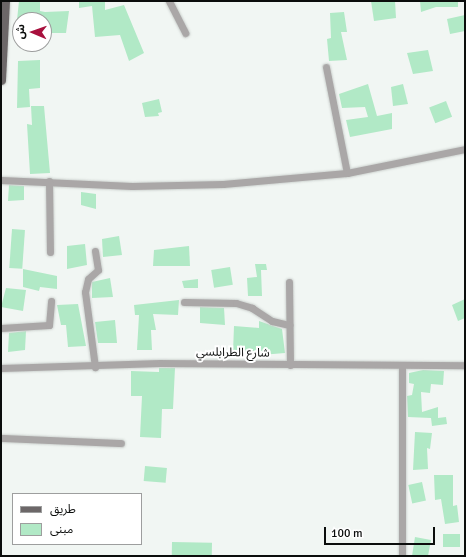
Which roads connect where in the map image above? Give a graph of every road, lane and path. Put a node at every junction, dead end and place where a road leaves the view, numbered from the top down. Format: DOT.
graph roads {
  1 [pos="5,1"];
  2 [pos="169,1"];
  3 [pos="185,33"];
  4 [pos="326,67"];
  5 [pos="1,80"];
  6 [pos="465,149"];
  7 [pos="348,173"];
  8 [pos="1,180"];
  9 [pos="49,181"];
  10 [pos="95,251"];
  11 [pos="50,252"];
  12 [pos="289,282"];
  13 [pos="51,301"];
  14 [pos="184,302"];
  15 [pos="290,325"];
  16 [pos="1,328"];
  17 [pos="465,364"];
  18 [pos="290,365"];
  19 [pos="402,365"];
  20 [pos="95,367"];
  21 [pos="1,368"];
  22 [pos="1,438"];
  23 [pos="122,443"];
  24 [pos="402,556"];
  1 -- 5 [label="main road"];
  2 -- 3 [label="street"];
  4 -- 7 [label="street"];
  6 -- 7 [label="street"];
  7 -- 9 [label="street"];
  8 -- 9 [label="street"];
  9 -- 11 [label="street"];
  10 -- 20 [label="street"];
  12 -- 15 [label="street"];
  13 -- 16 [label="street"];
  14 -- 15 [label="street"];
  15 -- 18 [label="street"];
  17 -- 19 [label="street, شارع الطرابلسي"];
  18 -- 19 [label="street, شارع الطرابلسي"];
  18 -- 20 [label="street, شارع الطرابلسي"];
  19 -- 24 [label="street"];
  20 -- 21 [label="street, شارع الطرابلسي"];
  22 -- 23 [label="street"];
}
